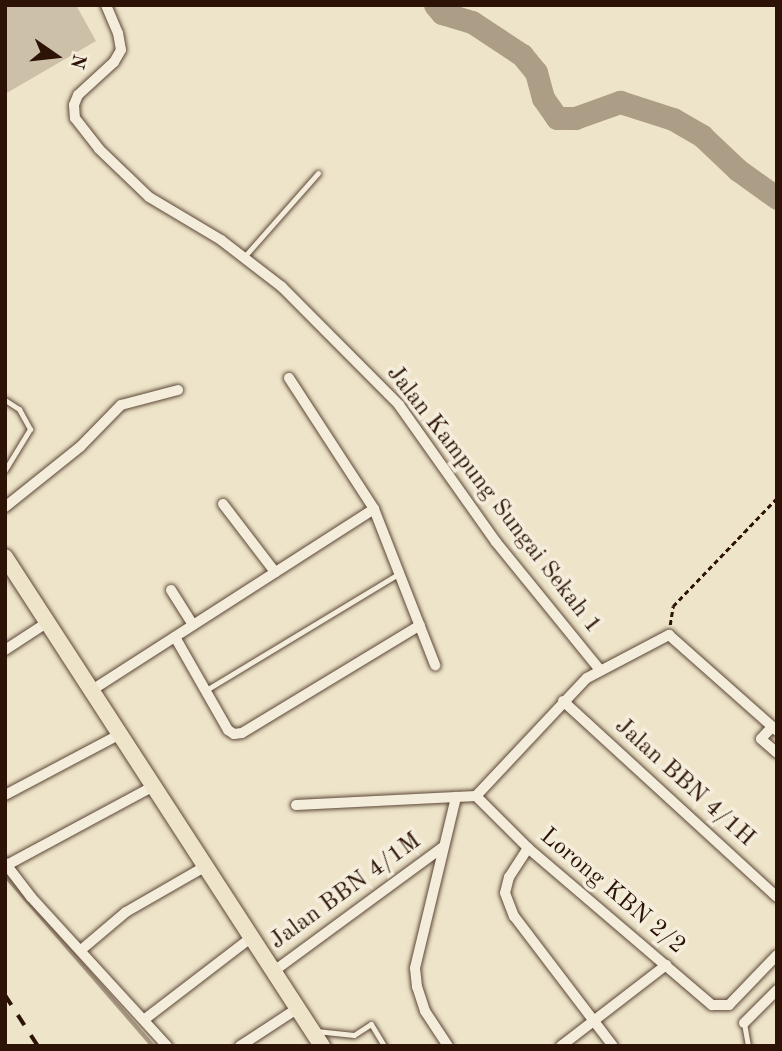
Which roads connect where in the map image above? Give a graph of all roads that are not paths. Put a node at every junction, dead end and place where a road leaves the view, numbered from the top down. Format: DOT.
graph roads {
  1 [pos="106,5"];
  2 [pos="318,173"];
  3 [pos="244,257"];
  4 [pos="289,378"];
  5 [pos="178,390"];
  6 [pos="5,400"];
  7 [pos="5,470"];
  8 [pos="223,504"];
  9 [pos="5,507"];
  10 [pos="374,509"];
  11 [pos="5,557"];
  12 [pos="275,572"];
  13 [pos="400,573"];
  14 [pos="171,590"];
  15 [pos="48,622"];
  16 [pos="193,625"];
  17 [pos="420,625"];
  18 [pos="175,637"];
  19 [pos="5,650"];
  20 [pos="435,665"];
  21 [pos="600,670"];
  22 [pos="92,690"];
  23 [pos="206,691"];
  24 [pos="563,701"];
  25 [pos="774,729"];
  26 [pos="120,734"];
  27 [pos="777,753"];
  28 [pos="154,786"];
  29 [pos="5,795"];
  30 [pos="476,796"];
  31 [pos="456,797"];
  32 [pos="296,805"];
  33 [pos="443,847"];
  34 [pos="528,848"];
  35 [pos="6,864"];
  36 [pos="205,866"];
  37 [pos="777,897"];
  38 [pos="251,937"];
  39 [pos="80,950"];
  40 [pos="777,955"];
  41 [pos="666,965"];
  42 [pos="274,971"];
  43 [pos="777,990"];
  44 [pos="298,1008"];
  45 [pos="145,1019"];
  46 [pos="594,1021"];
  47 [pos="744,1023"];
  48 [pos="313,1031"];
  49 [pos="167,1046"];
  50 [pos="240,1046"];
  51 [pos="322,1046"];
  52 [pos="384,1046"];
  53 [pos="448,1046"];
  54 [pos="561,1046"];
  55 [pos="613,1046"];
  56 [pos="748,1046"];
  1 -- 3 [label="street, Jalan Kampung Sungai Sekah 1"];
  2 -- 3 [label="lane"];
  3 -- 21 [label="street, Jalan Kampung Sungai Sekah 1"];
  4 -- 10 [label="street"];
  5 -- 9 [label="street"];
  6 -- 7 [label="lane"];
  8 -- 12 [label="street"];
  10 -- 12 [label="street"];
  10 -- 13 [label="street"];
  11 -- 15 [label="main road"];
  12 -- 16 [label="street"];
  13 -- 17 [label="street"];
  13 -- 23 [label="lane"];
  14 -- 16 [label="street"];
  15 -- 19 [label="street"];
  15 -- 22 [label="main road"];
  16 -- 18 [label="street"];
  17 -- 20 [label="street"];
  17 -- 23 [label="street"];
  18 -- 22 [label="street"];
  18 -- 23 [label="street"];
  21 -- 24 [label="street"];
  21 -- 25 [label="street"];
  22 -- 26 [label="main road"];
  24 -- 30 [label="street"];
  24 -- 37 [label="street, Jalan BBN 4/1H"];
  25 -- 27 [label="street"];
  26 -- 28 [label="main road"];
  26 -- 29 [label="street"];
  28 -- 35 [label="street"];
  28 -- 36 [label="main road"];
  30 -- 31 [label="street"];
  30 -- 34 [label="street, Lorong KBN 2/2"];
  31 -- 32 [label="street"];
  31 -- 33 [label="street"];
  33 -- 42 [label="street, Jalan BBN 4/1M"];
  33 -- 53 [label="street"];
  34 -- 41 [label="street, Lorong KBN 2/2"];
  34 -- 46 [label="street"];
  35 -- 39 [label="street"];
  36 -- 38 [label="main road"];
  36 -- 39 [label="street"];
  38 -- 42 [label="main road"];
  38 -- 45 [label="street"];
  39 -- 45 [label="street"];
  40 -- 41 [label="street, Lorong KBN 2/2"];
  41 -- 46 [label="street"];
  42 -- 44 [label="main road"];
  43 -- 47 [label="street"];
  44 -- 48 [label="main road"];
  44 -- 50 [label="street"];
  45 -- 49 [label="street"];
  46 -- 54 [label="street"];
  46 -- 55 [label="street"];
  47 -- 56 [label="lane"];
  48 -- 51 [label="main road"];
  48 -- 52 [label="lane"];
}
